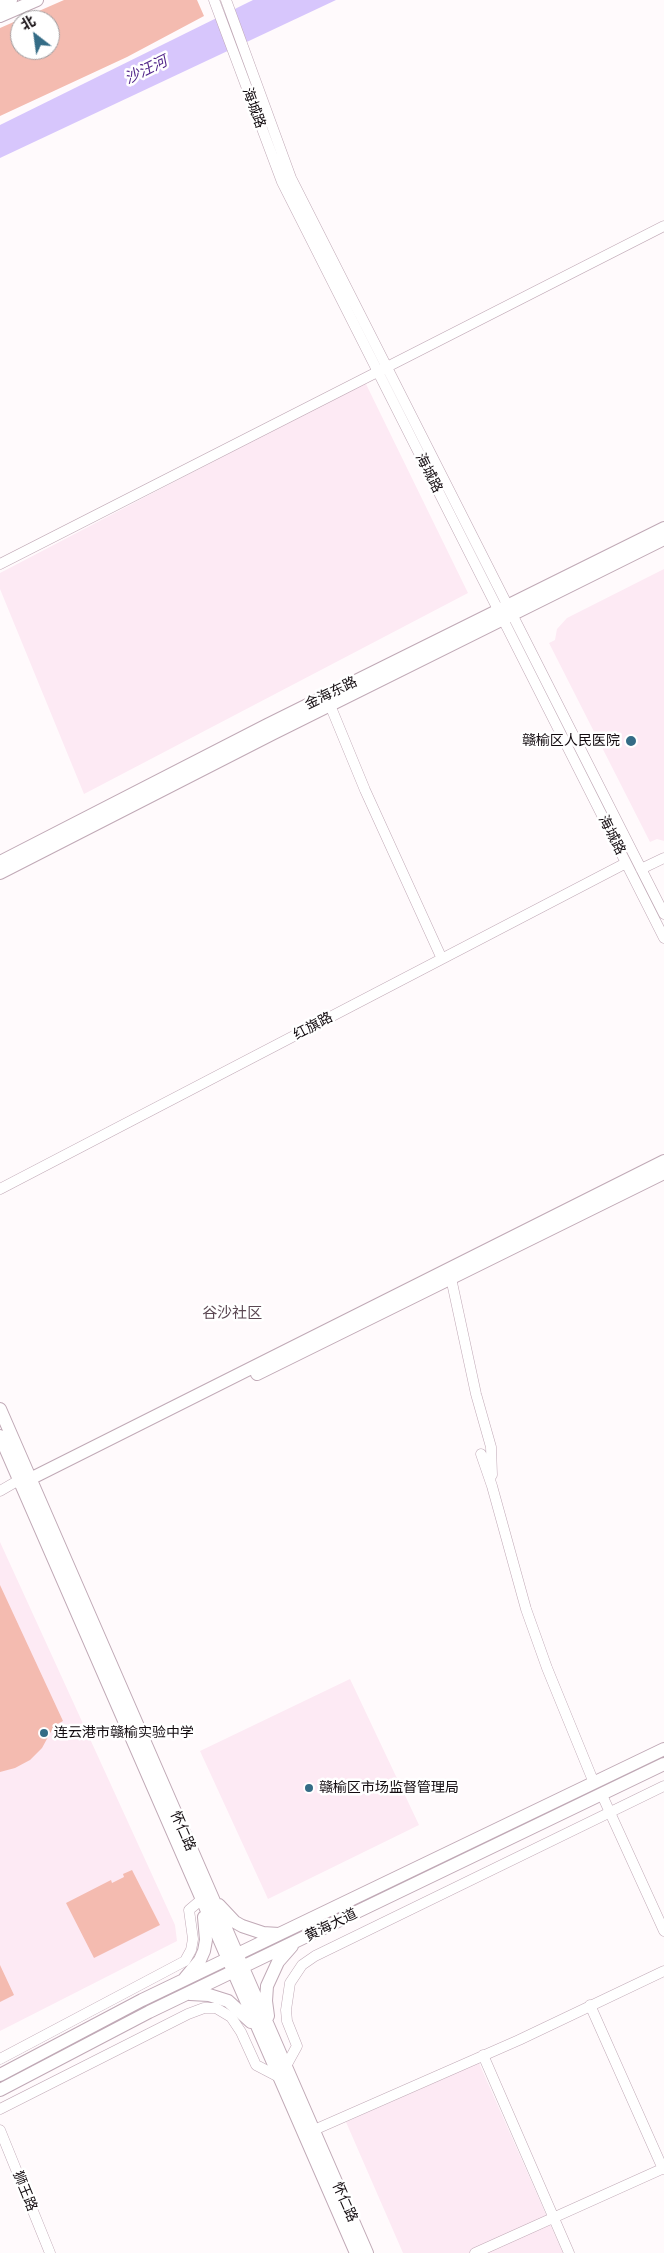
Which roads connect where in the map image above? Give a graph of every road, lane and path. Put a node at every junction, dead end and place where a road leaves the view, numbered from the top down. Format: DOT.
graph roads {
  1 [pos="12,0"];
  2 [pos="37,0"];
  3 [pos="214,0"];
  4 [pos="226,0"];
  5 [pos="0,5"];
  6 [pos="0,16"];
  7 [pos="244,65"];
  8 [pos="664,226"];
  9 [pos="382,368"];
  10 [pos="664,528"];
  11 [pos="664,539"];
  12 [pos="0,564"];
  13 [pos="506,613"];
  14 [pos="330,705"];
  15 [pos="664,858"];
  16 [pos="0,862"];
  17 [pos="626,863"];
  18 [pos="641,869"];
  19 [pos="0,874"];
  20 [pos="664,914"];
  21 [pos="664,938"];
  22 [pos="442,959"];
  23 [pos="664,1162"];
  24 [pos="664,1173"];
  25 [pos="0,1189"];
  26 [pos="450,1278"];
  27 [pos="0,1409"];
  28 [pos="0,1436"];
  29 [pos="481,1454"];
  30 [pos="28,1482"];
  31 [pos="492,1486"];
  32 [pos="0,1491"];
  33 [pos="664,1749"];
  34 [pos="664,1764"];
  35 [pos="594,1783"];
  36 [pos="664,1786"];
  37 [pos="602,1795"];
  38 [pos="610,1812"];
  39 [pos="206,1897"];
  40 [pos="664,1931"];
  41 [pos="282,1934"];
  42 [pos="295,1943"];
  43 [pos="233,1957"];
  44 [pos="238,1970"];
  45 [pos="664,1971"];
  46 [pos="183,1981"];
  47 [pos="188,1994"];
  48 [pos="590,2005"];
  49 [pos="265,2032"];
  50 [pos="483,2056"];
  51 [pos="0,2059"];
  52 [pos="282,2072"];
  53 [pos="0,2075"];
  54 [pos="0,2090"];
  55 [pos="0,2109"];
  56 [pos="0,2130"];
  57 [pos="314,2130"];
  58 [pos="663,2169"];
  59 [pos="554,2218"];
  60 [pos="50,2253"];
  61 [pos="356,2253"];
  62 [pos="367,2253"];
  63 [pos="475,2253"];
  64 [pos="569,2253"];
  1 -- 5 [label="main road"];
  2 -- 6 [label="main road"];
  3 -- 7 [label="street, 海城路"];
  4 -- 7 [label="street, 海城路"];
  7 -- 9 [label="street, 海城路"];
  8 -- 9 [label="street"];
  9 -- 12 [label="street"];
  9 -- 13 [label="street, 海城路"];
  10 -- 13 [label="main road, 金海东路"];
  11 -- 13 [label="main road, 金海东路"];
  13 -- 14 [label="main road, 金海东路"];
  13 -- 16 [label="main road, 金海东路"];
  13 -- 17 [label="street, 海城路"];
  13 -- 18 [label="street, 海城路"];
  14 -- 19 [label="main road, 金海东路"];
  14 -- 22 [label="street"];
  15 -- 18 [label="street"];
  17 -- 21 [label="street, 海城路"];
  17 -- 22 [label="street, 红旗路"];
  18 -- 20 [label="street, 海城路"];
  22 -- 25 [label="street, 红旗路"];
  23 -- 30 [label="main road"];
  24 -- 26 [label="main road"];
  26 -- 30 [label="main road"];
  26 -- 31 [label="street"];
  27 -- 30 [label="main road, 怀仁路"];
  28 -- 30 [label="main road, 怀仁路"];
  29 -- 31 [label="street"];
  30 -- 32 [label="street"];
  30 -- 39 [label="main road, 怀仁路"];
  31 -- 35 [label="street"];
  33 -- 35 [label="main road, 黄海大道"];
  34 -- 37 [label="main road, 黄海大道"];
  35 -- 41 [label="main road, 黄海大道"];
  36 -- 38 [label="street"];
  37 -- 38 [label="street"];
  37 -- 42 [label="main road, 黄海大道"];
  38 -- 40 [label="street"];
  38 -- 52 [label="street"];
  39 -- 41 [label="main road"];
  39 -- 43 [label="main road, 怀仁路"];
  39 -- 46 [label="main road"];
  39 -- 51 [label="street"];
  41 -- 43 [label="main road, 黄海大道"];
  42 -- 44 [label="main road, 黄海大道"];
  42 -- 49 [label="main road"];
  43 -- 44 [label="main road, 怀仁路"];
  43 -- 46 [label="main road, 黄海大道"];
  44 -- 47 [label="main road, 黄海大道"];
  44 -- 49 [label="main road, 怀仁路"];
  45 -- 48 [label="street"];
  46 -- 53 [label="main road, 黄海大道"];
  47 -- 49 [label="main road"];
  47 -- 54 [label="main road, 黄海大道"];
  48 -- 50 [label="street"];
  48 -- 58 [label="street"];
  49 -- 52 [label="main road, 怀仁路"];
  50 -- 57 [label="street"];
  50 -- 59 [label="street"];
  52 -- 55 [label="street"];
  52 -- 57 [label="main road, 怀仁路"];
  52 -- 61 [label="main road, 怀仁路"];
  56 -- 60 [label="street, 狮王路"];
  57 -- 62 [label="main road, 怀仁路"];
  58 -- 59 [label="street"];
  59 -- 63 [label="street"];
  59 -- 64 [label="street"];
}
